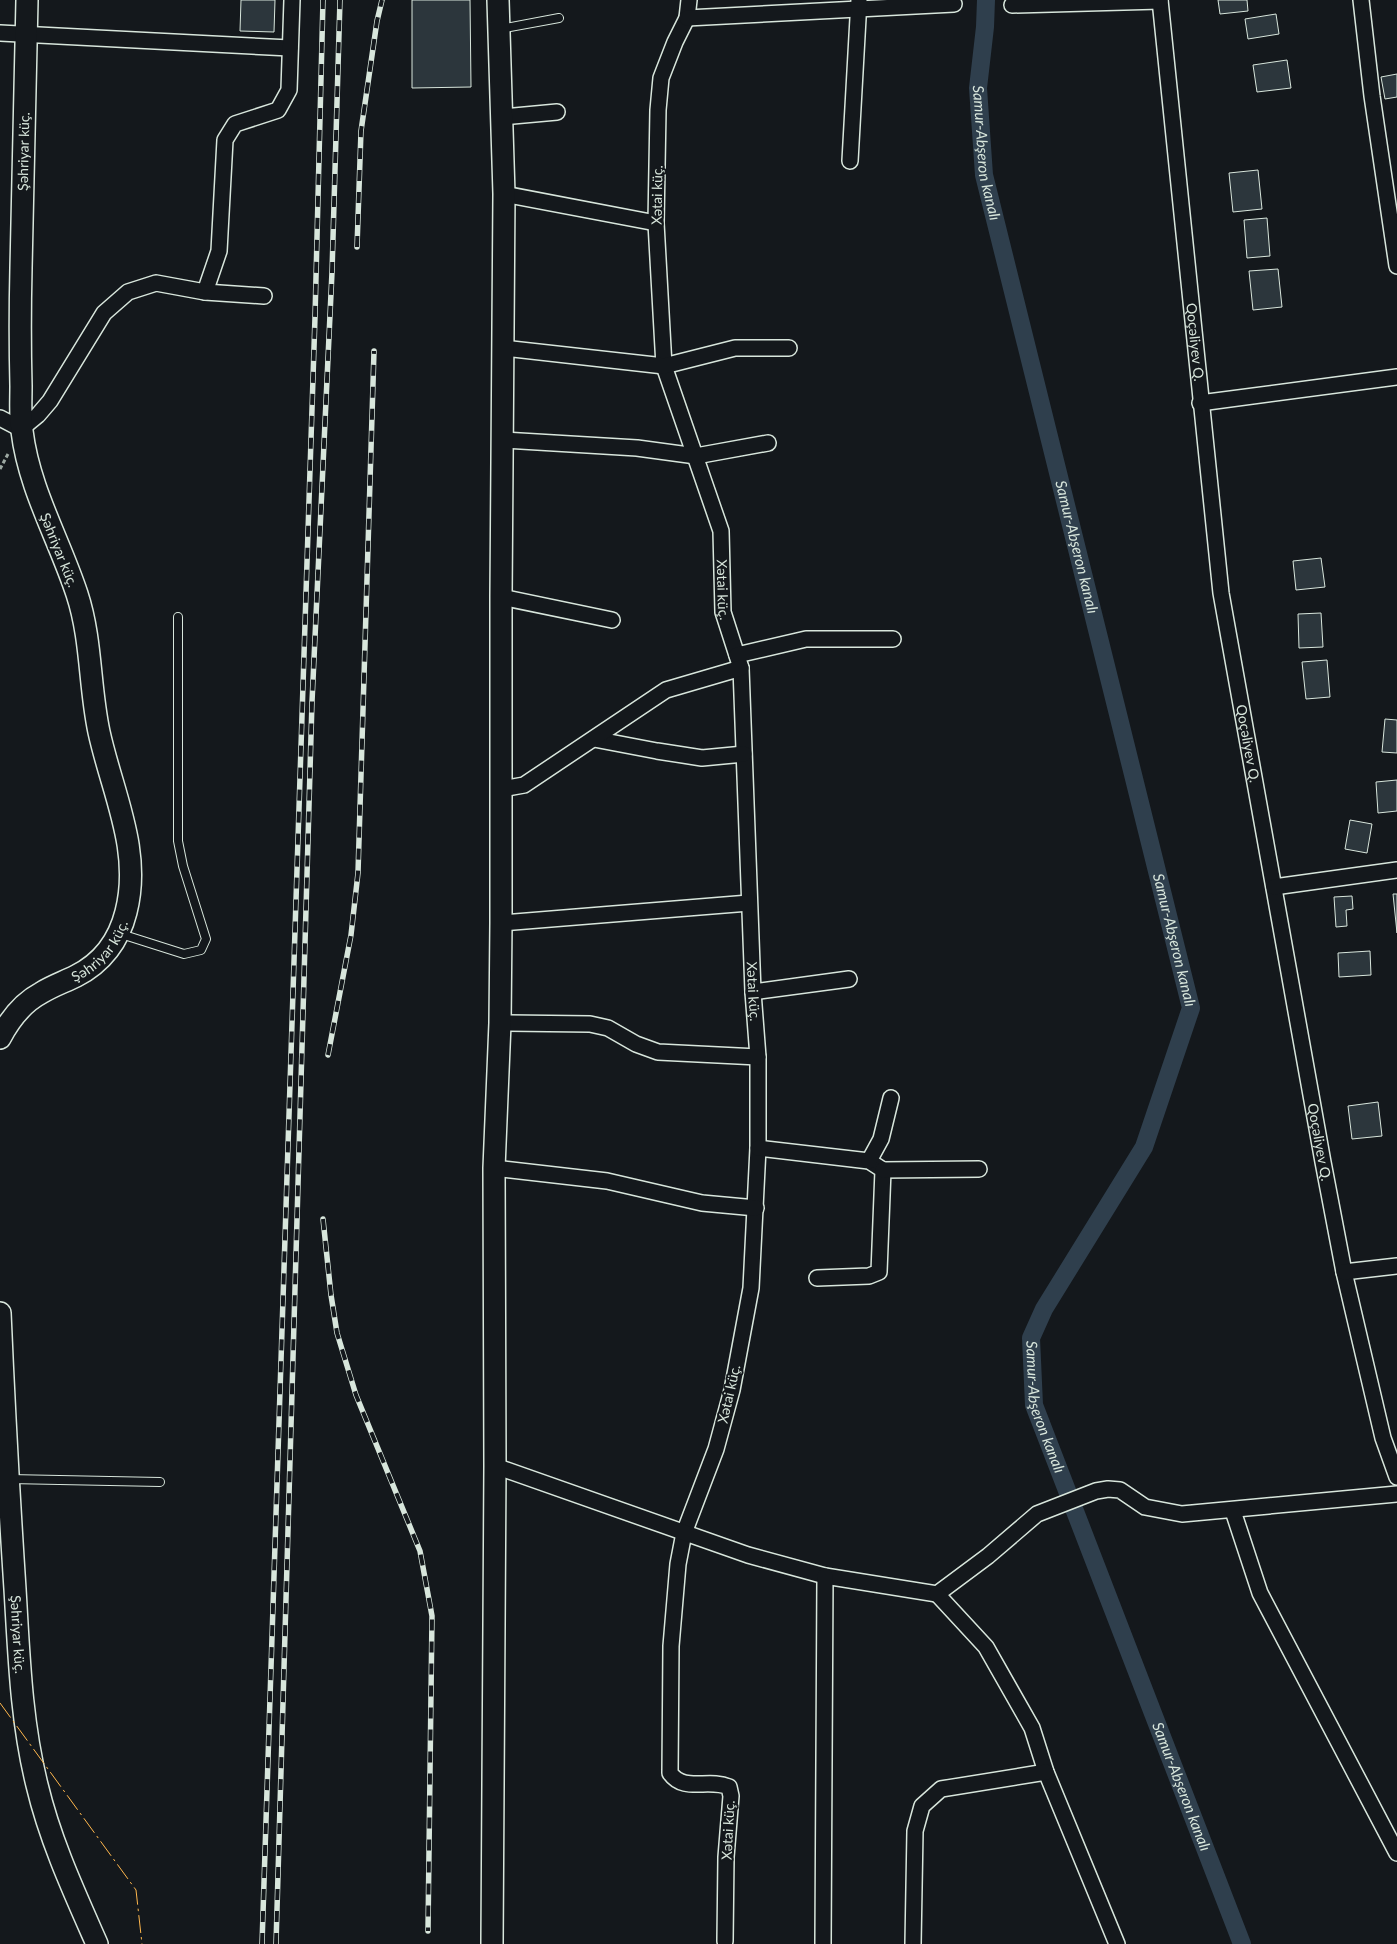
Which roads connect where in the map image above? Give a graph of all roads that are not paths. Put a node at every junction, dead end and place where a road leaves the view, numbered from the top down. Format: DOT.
graph roads {
  1 [pos="27,0"];
  2 [pos="292,0"];
  3 [pos="498,0"];
  4 [pos="689,0"];
  5 [pos="1361,0"];
  6 [pos="1160,1"];
  7 [pos="859,4"];
  8 [pos="954,4"];
  9 [pos="1012,5"];
  10 [pos="560,18"];
  11 [pos="688,18"];
  12 [pos="498,29"];
  13 [pos="0,33"];
  14 [pos="26,34"];
  15 [pos="290,48"];
  16 [pos="557,112"];
  17 [pos="502,117"];
  18 [pos="850,161"];
  19 [pos="504,194"];
  20 [pos="656,223"];
  21 [pos="1397,266"];
  22 [pos="205,292"];
  23 [pos="264,296"];
  24 [pos="503,348"];
  25 [pos="789,348"];
  26 [pos="664,366"];
  27 [pos="1397,377"];
  28 [pos="1200,403"];
  29 [pos="0,418"];
  30 [pos="22,429"];
  31 [pos="503,440"];
  32 [pos="768,443"];
  33 [pos="696,456"];
  34 [pos="500,598"];
  35 [pos="178,617"];
  36 [pos="612,620"];
  37 [pos="892,639"];
  38 [pos="739,662"];
  39 [pos="594,739"];
  40 [pos="744,754"];
  41 [pos="501,789"];
  42 [pos="1397,870"];
  43 [pos="1274,887"];
  44 [pos="749,903"];
  45 [pos="501,923"];
  46 [pos="119,933"];
  47 [pos="849,979"];
  48 [pos="753,992"];
  49 [pos="500,1023"];
  50 [pos="0,1038"];
  51 [pos="758,1057"];
  52 [pos="891,1098"];
  53 [pos="758,1148"];
  54 [pos="869,1162"];
  55 [pos="494,1168"];
  56 [pos="979,1169"];
  57 [pos="883,1170"];
  58 [pos="756,1208"];
  59 [pos="1397,1266"];
  60 [pos="1344,1272"];
  61 [pos="817,1278"];
  62 [pos="0,1314"];
  63 [pos="1390,1437"];
  64 [pos="495,1466"];
  65 [pos="1397,1477"];
  66 [pos="4,1479"];
  67 [pos="160,1482"];
  68 [pos="1397,1494"];
  69 [pos="1233,1510"];
  70 [pos="684,1533"];
  71 [pos="825,1576"];
  72 [pos="937,1594"];
  73 [pos="1046,1772"];
  74 [pos="1397,1853"];
  75 [pos="725,1941"];
  76 [pos="97,1944"];
  77 [pos="492,1944"];
  78 [pos="823,1944"];
  79 [pos="913,1944"];
  80 [pos="1117,1944"];
  1 -- 14 [label="street, Şəhriyar küç."];
  2 -- 15 [label="street"];
  3 -- 12 [label="street"];
  4 -- 11 [label="street, Xətai küç."];
  5 -- 21 [label="street"];
  6 -- 9 [label="street"];
  6 -- 28 [label="street, Qoçəliyev Q."];
  7 -- 8 [label="street"];
  7 -- 11 [label="street"];
  7 -- 18 [label="street"];
  10 -- 12 [label="lane"];
  11 -- 20 [label="street, Xətai küç."];
  12 -- 17 [label="street"];
  13 -- 14 [label="street"];
  14 -- 15 [label="street"];
  14 -- 30 [label="street, Şəhriyar küç."];
  15 -- 22 [label="street"];
  16 -- 17 [label="street"];
  17 -- 19 [label="street"];
  19 -- 20 [label="street"];
  19 -- 24 [label="street"];
  20 -- 26 [label="street, Xətai küç."];
  22 -- 23 [label="street"];
  22 -- 30 [label="street"];
  24 -- 26 [label="street"];
  24 -- 31 [label="street"];
  25 -- 26 [label="street"];
  26 -- 33 [label="street, Xətai küç."];
  27 -- 28 [label="street"];
  28 -- 43 [label="street, Qoçəliyev Q."];
  29 -- 30 [label="street"];
  30 -- 46 [label="street, Şəhriyar küç."];
  31 -- 33 [label="street"];
  31 -- 34 [label="street"];
  32 -- 33 [label="street"];
  33 -- 38 [label="street, Xətai küç."];
  34 -- 36 [label="street"];
  34 -- 41 [label="street"];
  35 -- 46 [label="lane"];
  37 -- 38 [label="street"];
  38 -- 39 [label="street"];
  38 -- 40 [label="street, Xətai küç."];
  39 -- 40 [label="street"];
  39 -- 41 [label="street"];
  40 -- 44 [label="street, Xətai küç."];
  41 -- 45 [label="street"];
  42 -- 43 [label="street"];
  43 -- 60 [label="street, Qoçəliyev Q."];
  44 -- 45 [label="street"];
  44 -- 48 [label="street, Xətai küç."];
  45 -- 49 [label="street"];
  46 -- 50 [label="street, Şəhriyar küç."];
  47 -- 48 [label="street"];
  48 -- 51 [label="street, Xətai küç."];
  49 -- 51 [label="street"];
  49 -- 55 [label="street"];
  51 -- 53 [label="street, Xətai küç."];
  52 -- 54 [label="street"];
  53 -- 54 [label="street"];
  53 -- 58 [label="street, Xətai küç."];
  54 -- 57 [label="street"];
  55 -- 58 [label="street"];
  55 -- 64 [label="street"];
  56 -- 57 [label="street"];
  57 -- 61 [label="street"];
  58 -- 70 [label="street, Xətai küç."];
  59 -- 60 [label="street"];
  60 -- 63 [label="street, Qoçəliyev Q."];
  62 -- 66 [label="street, Şəhriyar küç."];
  63 -- 65 [label="street, Qoçəliyev Q."];
  64 -- 70 [label="street"];
  64 -- 77 [label="street"];
  66 -- 67 [label="lane"];
  66 -- 76 [label="street, Şəhriyar küç."];
  68 -- 69 [label="street"];
  69 -- 72 [label="street"];
  69 -- 74 [label="street"];
  70 -- 71 [label="street"];
  70 -- 75 [label="street, Xətai küç."];
  71 -- 72 [label="street"];
  71 -- 78 [label="street"];
  72 -- 73 [label="street"];
  73 -- 79 [label="street"];
  73 -- 80 [label="street"];
}
